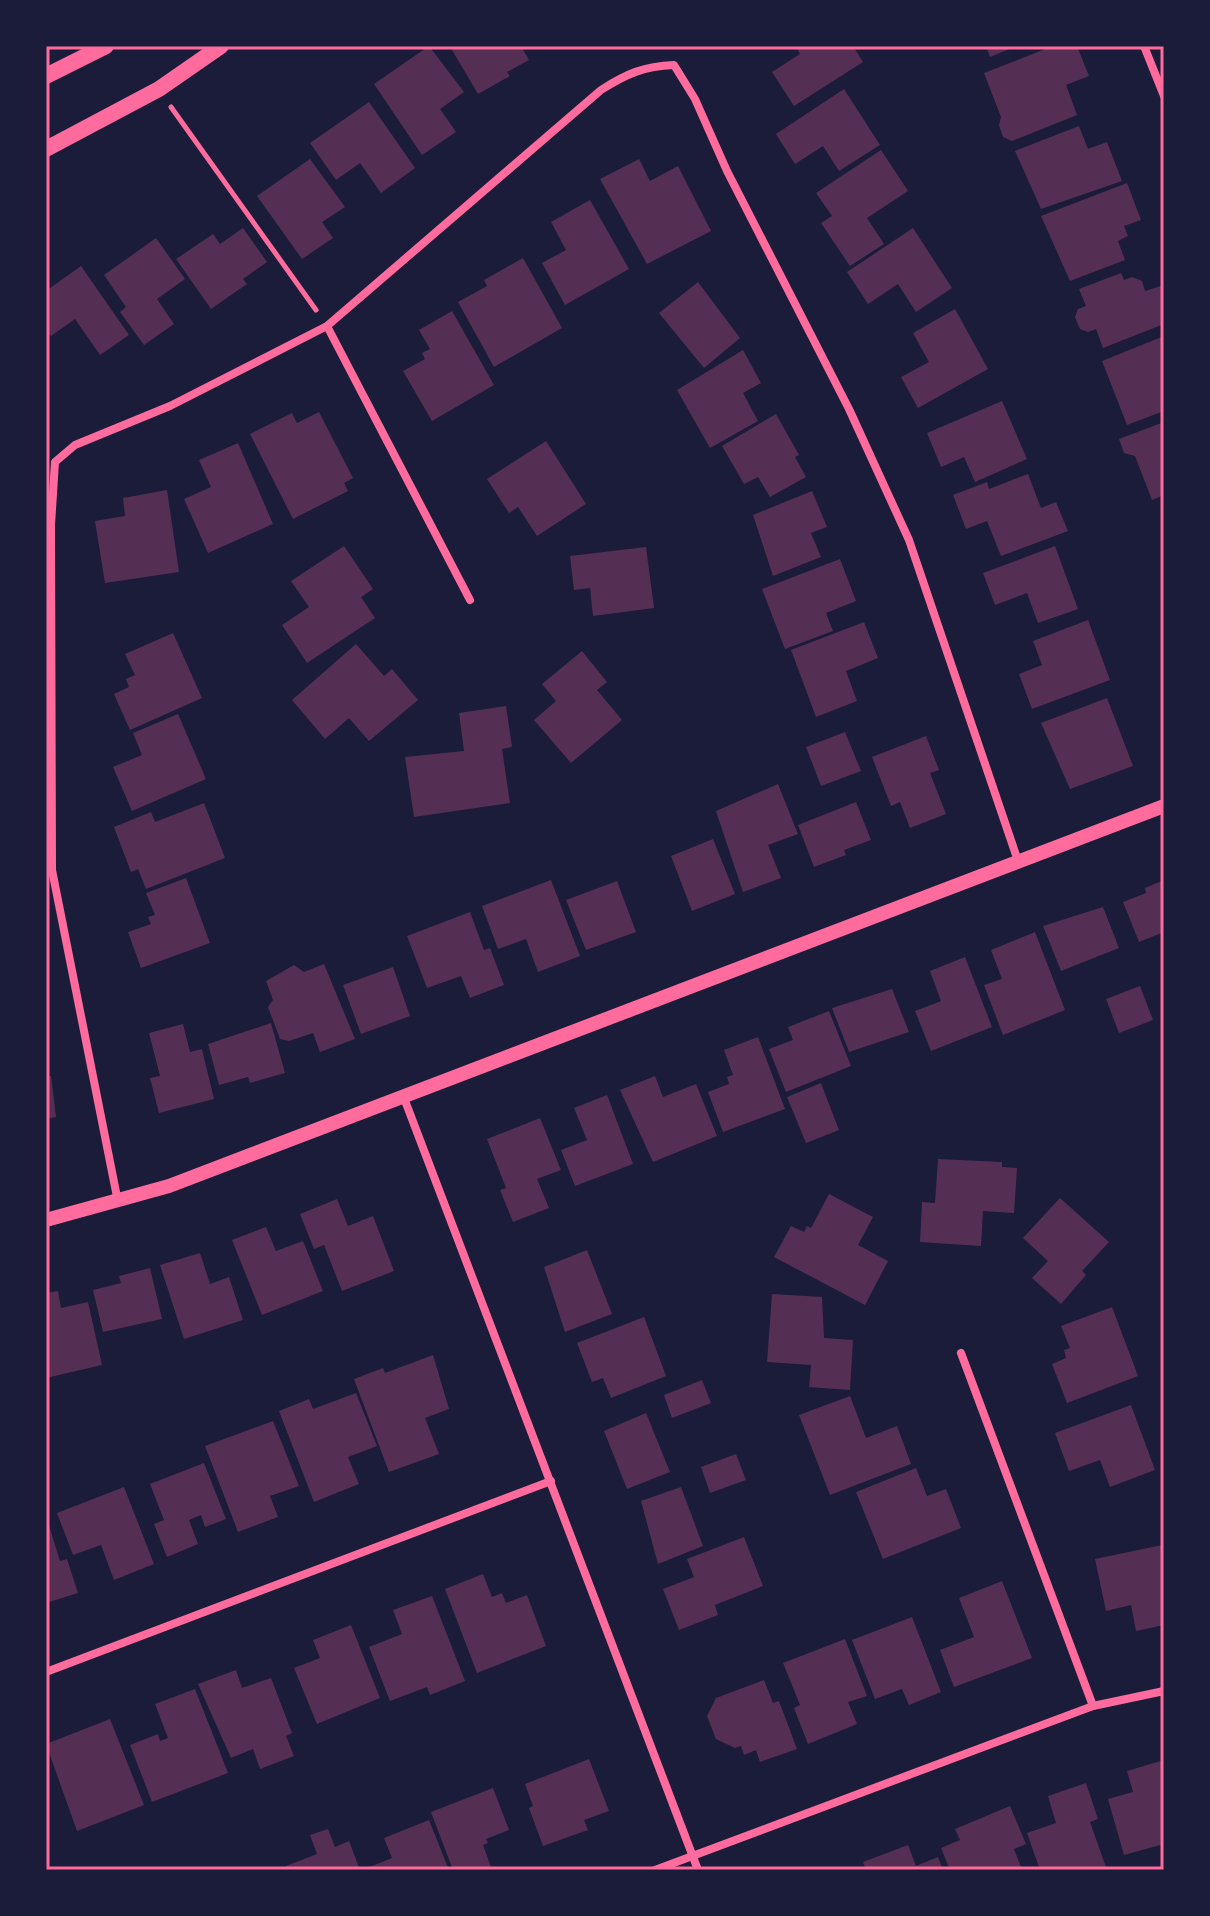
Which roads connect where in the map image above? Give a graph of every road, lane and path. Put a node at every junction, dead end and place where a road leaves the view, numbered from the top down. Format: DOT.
graph roads {
  1 [pos="106,46"];
  2 [pos="221,46"];
  3 [pos="1144,46"];
  4 [pos="46,76"];
  5 [pos="1164,96"];
  6 [pos="181,121"];
  7 [pos="46,149"];
  8 [pos="308,297"];
  9 [pos="327,326"];
  10 [pos="470,600"];
  11 [pos="1164,806"];
  12 [pos="1018,861"];
  13 [pos="404,1098"];
  14 [pos="119,1203"];
  15 [pos="46,1220"];
  16 [pos="961,1353"];
  17 [pos="551,1481"];
  18 [pos="46,1672"];
  19 [pos="1164,1691"];
  20 [pos="1093,1706"];
  21 [pos="693,1856"];
  22 [pos="655,1870"];
  23 [pos="698,1870"];
  1 -- 4 [label="main road"];
  2 -- 7 [label="main road"];
  3 -- 5 [label="street"];
  6 -- 8 [label="path"];
  9 -- 10 [label="street"];
  9 -- 12 [label="street"];
  9 -- 14 [label="street"];
  11 -- 12 [label="street"];
  12 -- 13 [label="street"];
  13 -- 14 [label="street"];
  13 -- 17 [label="street"];
  14 -- 15 [label="street"];
  16 -- 20 [label="street"];
  17 -- 18 [label="street"];
  17 -- 21 [label="street"];
  19 -- 20 [label="street"];
  20 -- 21 [label="street"];
  21 -- 22 [label="street"];
  21 -- 23 [label="street"];
}
